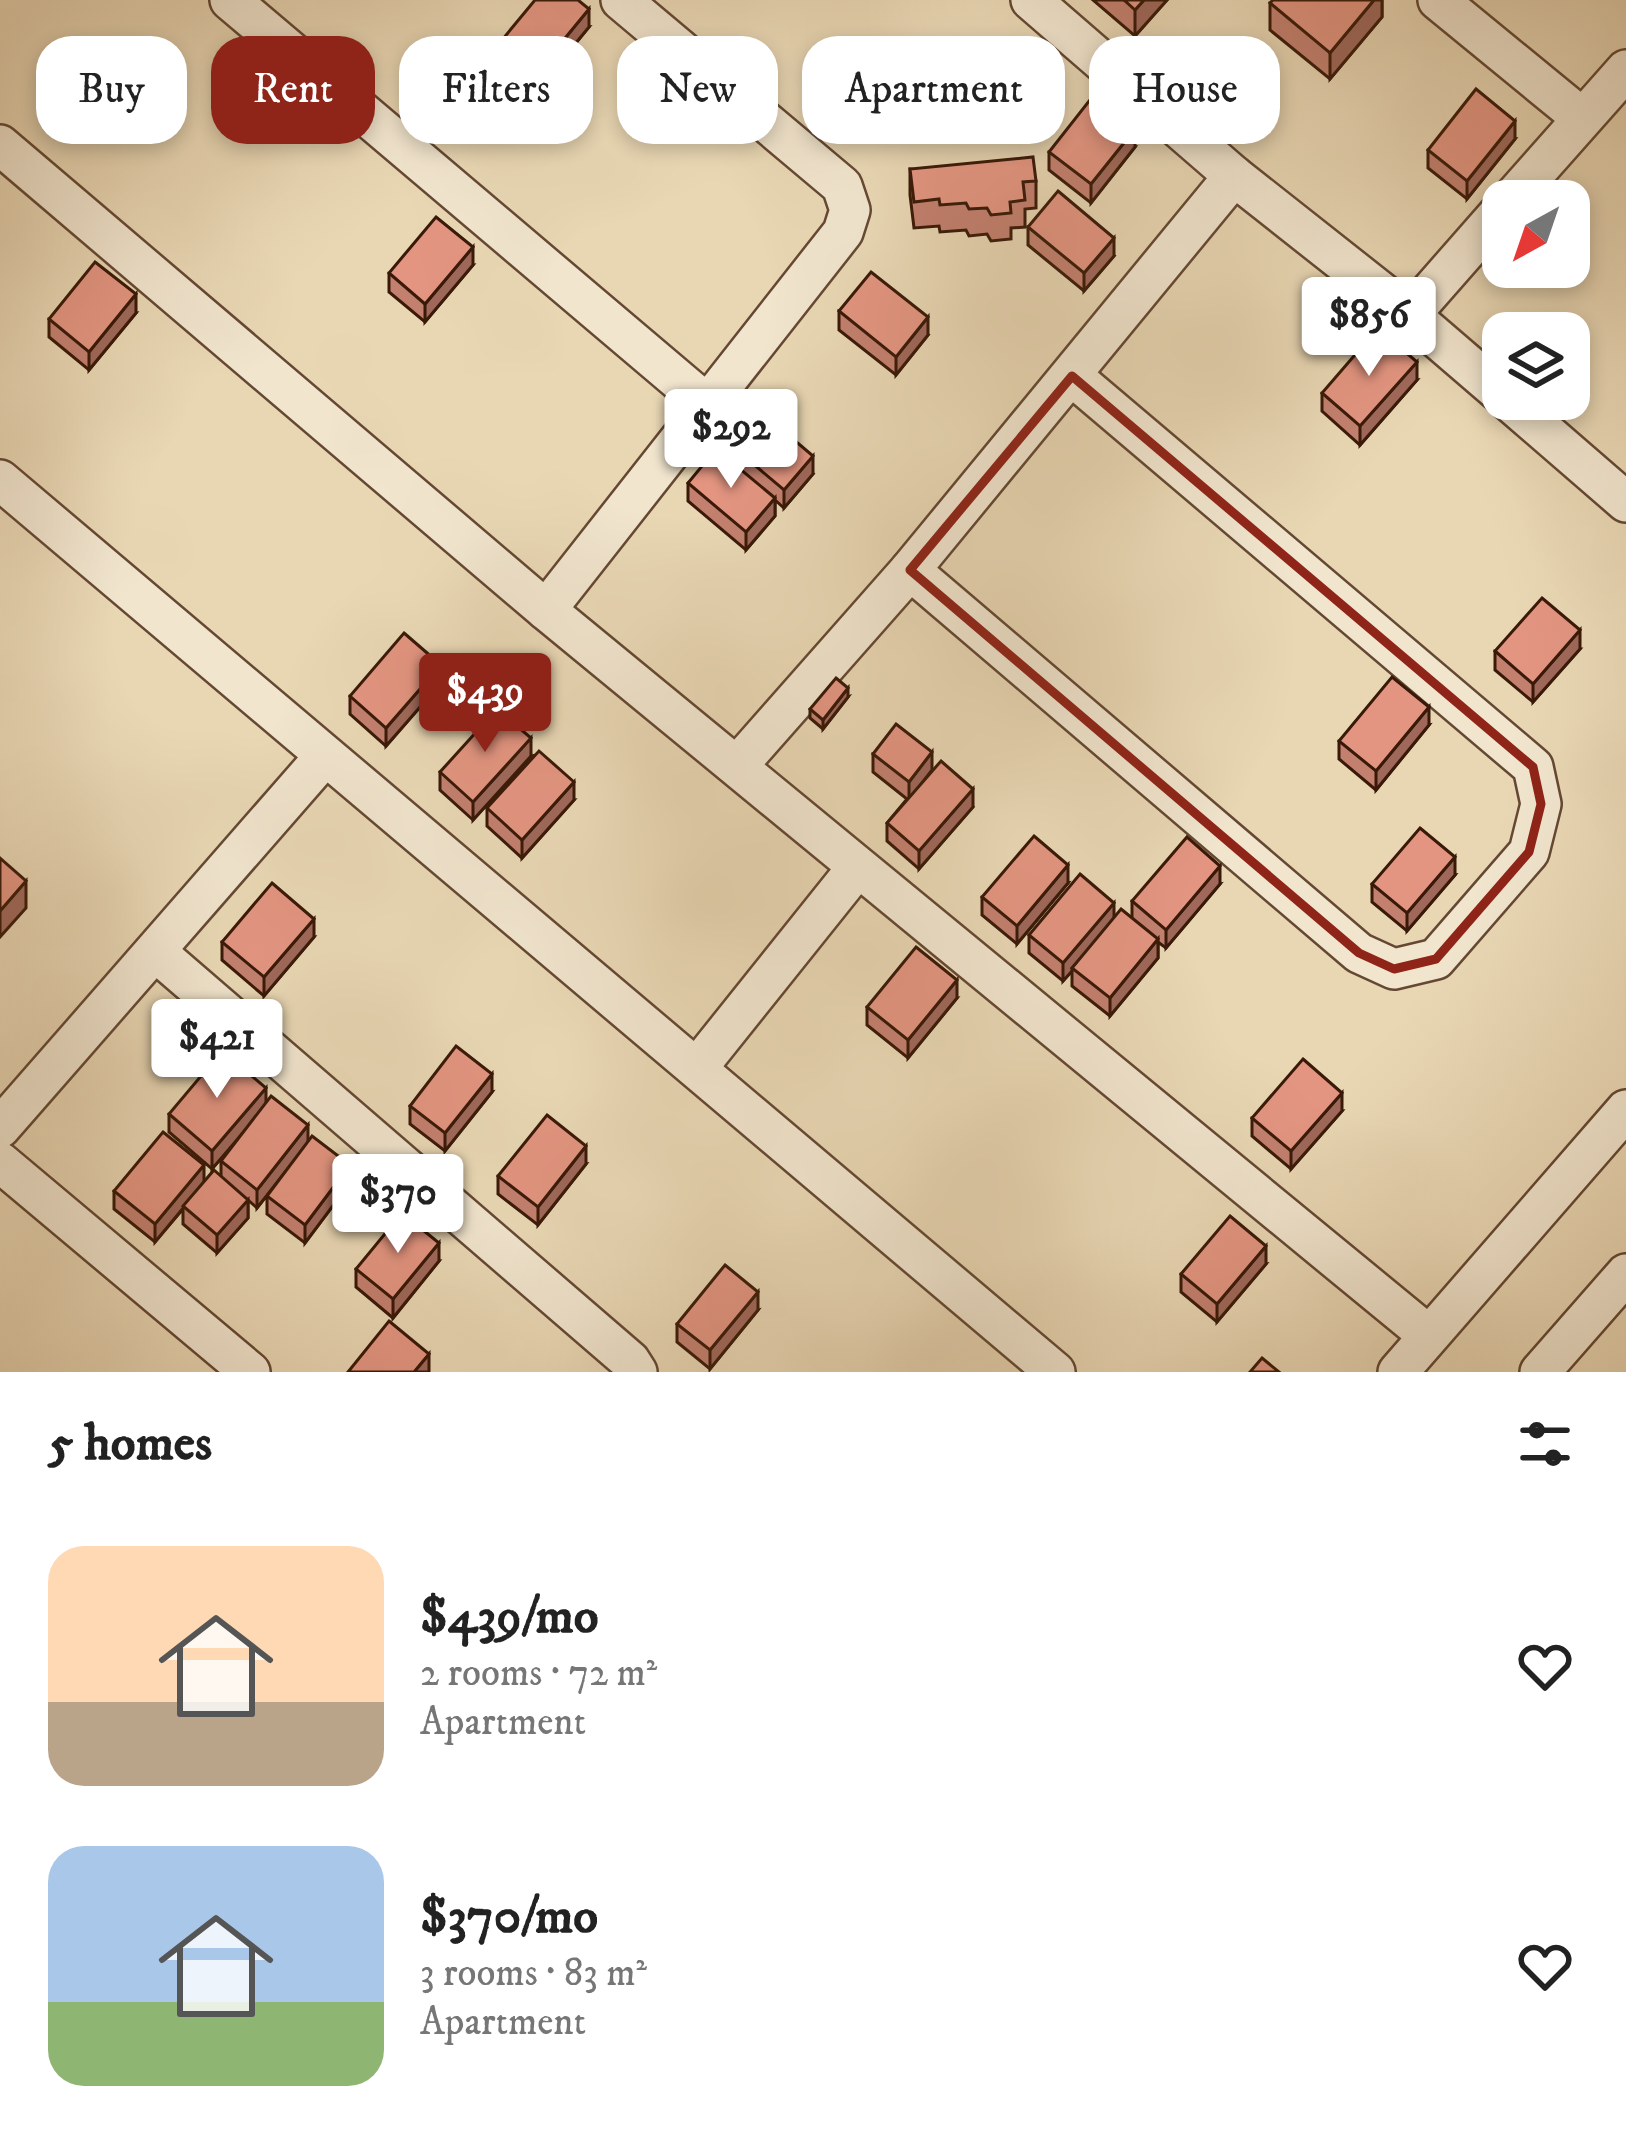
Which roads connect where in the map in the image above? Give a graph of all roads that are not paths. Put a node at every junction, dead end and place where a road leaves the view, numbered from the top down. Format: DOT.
graph roads {
  1 [pos="230,0"];
  2 [pos="621,0"];
  3 [pos="1031,0"];
  4 [pos="1438,0"];
  5 [pos="1626,70"];
  6 [pos="1582,118"];
  7 [pos="2,151"];
  8 [pos="1234,176"];
  9 [pos="1528,180"];
  10 [pos="1482,233"];
  11 [pos="1410,315"];
  12 [pos="1072,376"];
  13 [pos="1482,377"];
  14 [pos="710,406"];
  15 [pos="1532,420"];
  16 [pos="0,481"];
  17 [pos="1626,502"];
  18 [pos="910,570"];
  19 [pos="546,610"];
  20 [pos="326,756"];
  21 [pos="738,765"];
  22 [pos="857,868"];
  23 [pos="156,952"];
  24 [pos="697,1068"];
  25 [pos="1626,1109"];
  26 [pos="0,1128"];
  27 [pos="0,1162"];
  28 [pos="1626,1274"];
  29 [pos="1428,1335"];
  30 [pos="1047,1369"];
  31 [pos="250,1372"];
  32 [pos="637,1372"];
  33 [pos="1398,1372"];
  34 [pos="1540,1372"];
  1 -- 14 [label="street"];
  2 -- 14 [label="street"];
  3 -- 8 [label="street"];
  4 -- 6 [label="street"];
  5 -- 6 [label="street"];
  6 -- 9 [label="street"];
  7 -- 19 [label="street"];
  8 -- 11 [label="street"];
  8 -- 12 [label="street"];
  10 -- 11 [label="street"];
  11 -- 13 [label="street"];
  12 -- 18 [label="street"];
  12 -- 18 [label="street"];
  14 -- 19 [label="street"];
  15 -- 17 [label="street"];
  16 -- 20 [label="street"];
  18 -- 21 [label="street"];
  19 -- 21 [label="street"];
  20 -- 23 [label="street"];
  20 -- 24 [label="street"];
  21 -- 22 [label="street"];
  22 -- 24 [label="street"];
  22 -- 29 [label="street"];
  23 -- 26 [label="street"];
  23 -- 32 [label="street"];
  24 -- 30 [label="street"];
  25 -- 29 [label="street"];
  27 -- 31 [label="street"];
  28 -- 34 [label="street"];
  29 -- 33 [label="street"];
}
